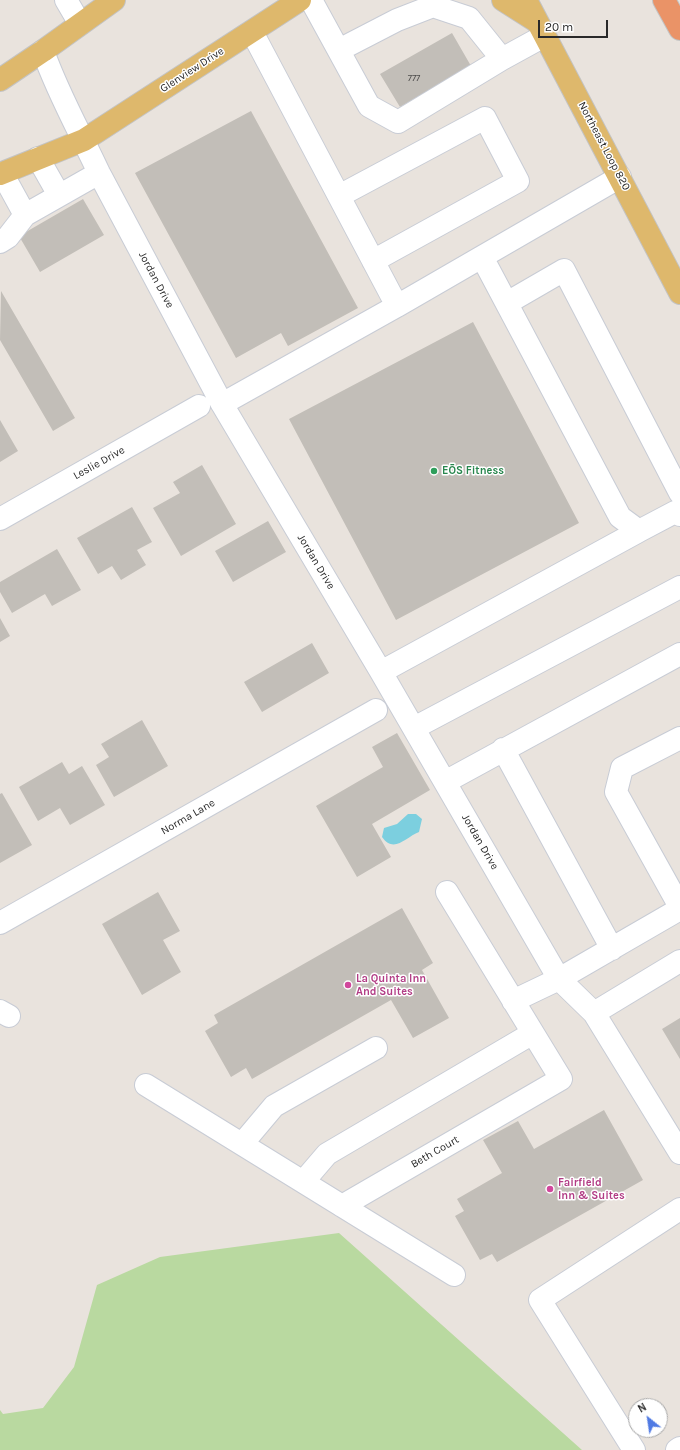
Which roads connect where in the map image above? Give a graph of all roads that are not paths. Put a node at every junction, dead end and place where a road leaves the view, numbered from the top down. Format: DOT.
graph roads {
  1 [pos="66,0"];
  2 [pos="114,0"];
  3 [pos="300,0"];
  4 [pos="311,0"];
  5 [pos="503,0"];
  6 [pos="526,0"];
  7 [pos="530,0"];
  8 [pos="664,0"];
  9 [pos="80,24"];
  10 [pos="540,29"];
  11 [pos="680,29"];
  12 [pos="252,32"];
  13 [pos="339,50"];
  14 [pos="43,51"];
  15 [pos="502,59"];
  16 [pos="0,80"];
  17 [pos="84,140"];
  18 [pos="38,158"];
  19 [pos="1,173"];
  20 [pos="99,173"];
  21 [pos="620,177"];
  22 [pos="59,195"];
  23 [pos="339,196"];
  24 [pos="25,214"];
  25 [pos="0,242"];
  26 [pos="482,257"];
  27 [pos="373,261"];
  28 [pos="680,293"];
  29 [pos="507,303"];
  30 [pos="397,306"];
  31 [pos="222,404"];
  32 [pos="199,406"];
  33 [pos="680,493"];
  34 [pos="680,515"];
  35 [pos="0,519"];
  36 [pos="639,531"];
  37 [pos="680,587"];
  38 [pos="680,654"];
  39 [pos="381,672"];
  40 [pos="376,710"];
  41 [pos="414,728"];
  42 [pos="680,738"];
  43 [pos="503,749"];
  44 [pos="445,782"];
  45 [pos="447,892"];
  46 [pos="680,908"];
  47 [pos="0,923"];
  48 [pos="612,949"];
  49 [pos="680,961"];
  50 [pos="559,979"];
  51 [pos="513,1001"];
  52 [pos="594,1013"];
  53 [pos="533,1033"];
  54 [pos="376,1048"];
  55 [pos="146,1085"];
  56 [pos="242,1144"];
  57 [pos="680,1153"];
  58 [pos="303,1182"];
  59 [pos="342,1206"];
  60 [pos="680,1209"];
  61 [pos="454,1275"];
  62 [pos="680,1448"];
  63 [pos="634,1450"];
  64 [pos="677,1450"];
  1 -- 9 [label="street"];
  2 -- 9 [label="main road"];
  3 -- 12 [label="main road, Glenview Drive"];
  4 -- 13 [label="street"];
  5 -- 10 [label="main road"];
  6 -- 10 [label="main road, Northeast Loop 820"];
  7 -- 10 [label="main road"];
  8 -- 11 [label="highway"];
  9 -- 14 [label="main road"];
  10 -- 15 [label="street"];
  10 -- 21 [label="main road, Northeast Loop 820"];
  12 -- 17 [label="main road, Glenview Drive"];
  12 -- 23 [label="street"];
  13 -- 15 [label="street"];
  13 -- 15 [label="street"];
  14 -- 16 [label="main road"];
  14 -- 17 [label="street"];
  17 -- 18 [label="main road, Glenview Drive"];
  17 -- 20 [label="street, Jordan Drive"];
  18 -- 19 [label="main road, Glenview Drive"];
  18 -- 22 [label="street"];
  19 -- 24 [label="street"];
  20 -- 22 [label="street"];
  20 -- 31 [label="street, Jordan Drive"];
  21 -- 26 [label="street"];
  21 -- 28 [label="main road, Northeast Loop 820"];
  22 -- 24 [label="street"];
  23 -- 27 [label="street"];
  23 -- 27 [label="street"];
  24 -- 25 [label="street"];
  26 -- 29 [label="street"];
  26 -- 30 [label="street"];
  27 -- 30 [label="street"];
  29 -- 33 [label="street"];
  29 -- 36 [label="street"];
  30 -- 31 [label="street"];
  31 -- 39 [label="street, Jordan Drive"];
  32 -- 35 [label="street, Leslie Drive"];
  34 -- 36 [label="street"];
  36 -- 39 [label="street"];
  37 -- 41 [label="street"];
  38 -- 43 [label="street"];
  39 -- 41 [label="street, Jordan Drive"];
  40 -- 47 [label="street, Norma Lane"];
  41 -- 44 [label="street, Jordan Drive"];
  42 -- 46 [label="street"];
  43 -- 44 [label="street"];
  43 -- 48 [label="street"];
  44 -- 50 [label="street, Jordan Drive"];
  45 -- 51 [label="street"];
  46 -- 48 [label="street"];
  48 -- 50 [label="street"];
  49 -- 52 [label="street"];
  50 -- 51 [label="street"];
  50 -- 52 [label="street, Jordan Drive"];
  51 -- 53 [label="street"];
  52 -- 57 [label="street, Jordan Drive"];
  53 -- 58 [label="street"];
  53 -- 59 [label="street, Beth Court"];
  54 -- 56 [label="street"];
  55 -- 56 [label="street"];
  56 -- 58 [label="street"];
  58 -- 59 [label="street"];
  59 -- 61 [label="street"];
  60 -- 63 [label="street"];
  62 -- 64 [label="street"];
}
